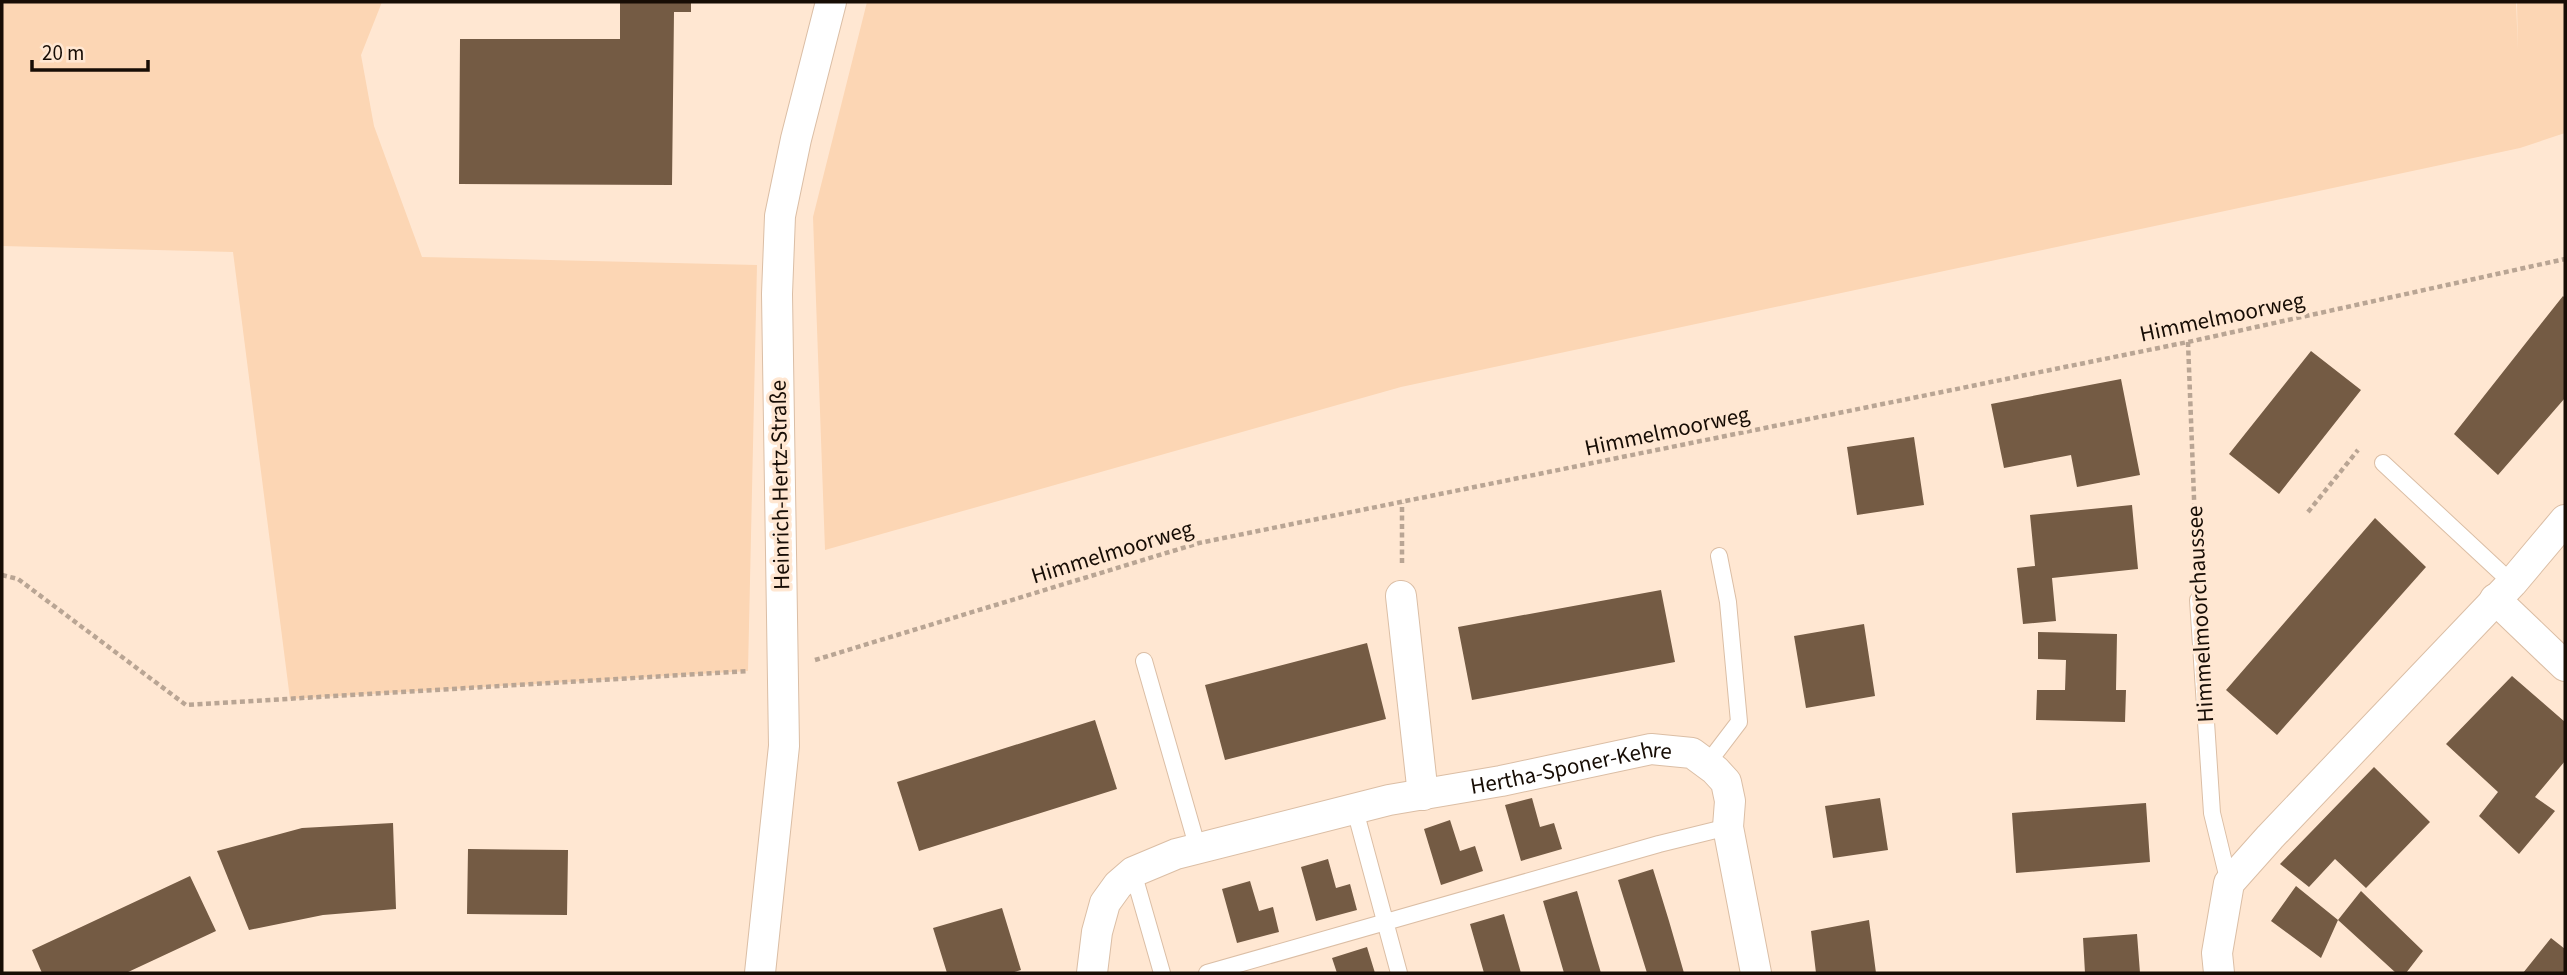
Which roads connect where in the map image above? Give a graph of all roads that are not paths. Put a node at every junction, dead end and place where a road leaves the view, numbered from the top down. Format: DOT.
graph roads {
  1 [pos="831,2"];
  2 [pos="2383,463"];
  3 [pos="2565,520"];
  4 [pos="1718,556"];
  5 [pos="2503,591"];
  6 [pos="1401,596"];
  7 [pos="2198,600"];
  8 [pos="1144,661"];
  9 [pos="2565,666"];
  10 [pos="1707,764"];
  11 [pos="1423,794"];
  12 [pos="1355,810"];
  13 [pos="1728,827"];
  14 [pos="1198,849"];
  15 [pos="1133,872"];
  16 [pos="2229,883"];
  17 [pos="1385,923"];
  18 [pos="760,973"];
  19 [pos="1092,973"];
  20 [pos="1162,973"];
  21 [pos="1207,973"];
  22 [pos="1399,973"];
  23 [pos="1756,973"];
  24 [pos="2220,973"];
  1 -- 18 [label="street, Heinrich-Hertz-Straße"];
  2 -- 5 [label="lane"];
  3 -- 5 [label="street"];
  4 -- 10 [label="lane"];
  5 -- 9 [label="street"];
  5 -- 16 [label="street"];
  6 -- 11 [label="street"];
  7 -- 16 [label="lane, Himmelmoorchaussee"];
  8 -- 14 [label="lane"];
  10 -- 11 [label="street, Hertha-Sponer-Kehre"];
  10 -- 13 [label="street, Hertha-Sponer-Kehre"];
  11 -- 12 [label="street, Hertha-Sponer-Kehre"];
  12 -- 14 [label="street, Hertha-Sponer-Kehre"];
  12 -- 17 [label="lane"];
  13 -- 17 [label="lane"];
  13 -- 23 [label="street, Hertha-Sponer-Kehre"];
  14 -- 15 [label="street, Hertha-Sponer-Kehre"];
  15 -- 19 [label="street, Hertha-Sponer-Kehre"];
  15 -- 20 [label="lane"];
  16 -- 24 [label="street, Himmelmoorchaussee"];
  17 -- 21 [label="lane"];
  17 -- 22 [label="lane"];
}
